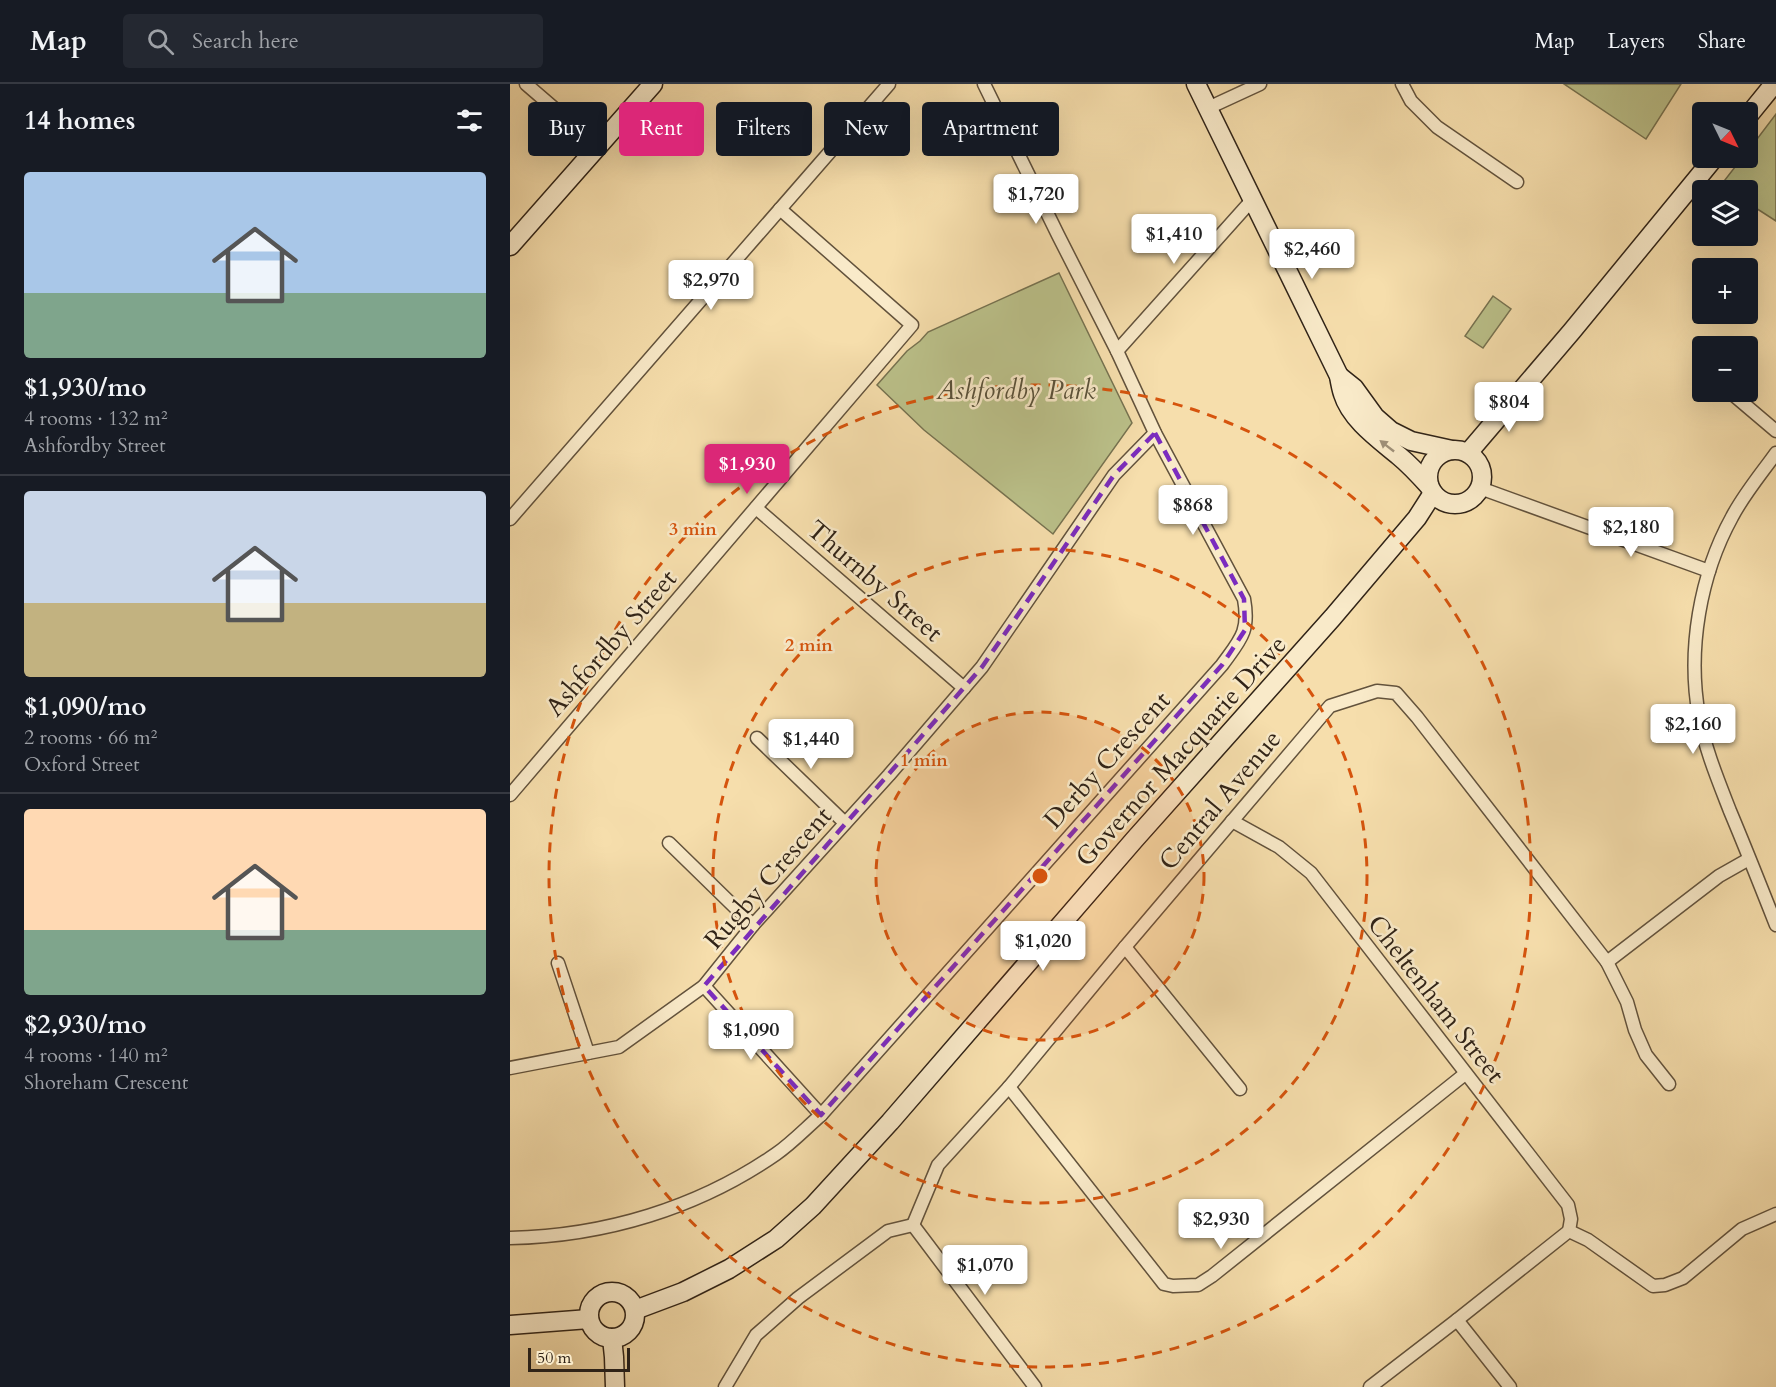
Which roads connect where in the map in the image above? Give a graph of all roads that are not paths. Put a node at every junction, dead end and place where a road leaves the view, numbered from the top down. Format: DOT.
graph roads {
  1 [pos="526,84"];
  2 [pos="653,84"];
  3 [pos="889,84"];
  4 [pos="984,84"];
  5 [pos="1196,84"];
  6 [pos="1260,84"];
  7 [pos="1402,84"];
  8 [pos="1774,84"];
  9 [pos="547,102"];
  10 [pos="1758,104"];
  11 [pos="1208,108"];
  12 [pos="607,138"];
  13 [pos="591,156"];
  14 [pos="1706,168"];
  15 [pos="1517,182"];
  16 [pos="1252,200"];
  17 [pos="780,209"];
  18 [pos="510,246"];
  19 [pos="1117,351"];
  20 [pos="1339,376"];
  21 [pos="1742,402"];
  22 [pos="1776,431"];
  23 [pos="1155,433"];
  24 [pos="1460,452"];
  25 [pos="1776,453"];
  26 [pos="1480,488"];
  27 [pos="1431,490"];
  28 [pos="756,508"];
  29 [pos="510,519"];
  30 [pos="1709,571"];
  31 [pos="964,688"];
  32 [pos="757,738"];
  33 [pos="510,795"];
  34 [pos="1232,821"];
  35 [pos="845,823"];
  36 [pos="669,843"];
  37 [pos="1749,859"];
  38 [pos="753,925"];
  39 [pos="1776,926"];
  40 [pos="1125,947"];
  41 [pos="1607,962"];
  42 [pos="558,963"];
  43 [pos="704,986"];
  44 [pos="588,1053"];
  45 [pos="510,1068"];
  46 [pos="1465,1074"];
  47 [pos="1670,1084"];
  48 [pos="1009,1087"];
  49 [pos="1240,1089"];
  50 [pos="821,1115"];
  51 [pos="1776,1214"];
  52 [pos="913,1225"];
  53 [pos="1569,1231"];
  54 [pos="510,1238"];
  55 [pos="635,1310"];
  56 [pos="589,1320"];
  57 [pos="1458,1320"];
  58 [pos="510,1325"];
  59 [pos="612,1338"];
  60 [pos="1033,1386"];
  61 [pos="615,1387"];
  62 [pos="725,1387"];
  63 [pos="1370,1387"];
  64 [pos="1510,1387"];
  1 -- 9 [label="street"];
  2 -- 12 [label="main road"];
  3 -- 17 [label="street"];
  4 -- 19 [label="street, Derby Crescent"];
  5 -- 11 [label="main road"];
  6 -- 11 [label="street"];
  7 -- 15 [label="street"];
  8 -- 10 [label="main road"];
  11 -- 16 [label="main road"];
  13 -- 18 [label="main road"];
  14 -- 24 [label="main road"];
  16 -- 19 [label="street"];
  16 -- 20 [label="main road"];
  17 -- 28 [label="street, Ashfordby Street"];
  17 -- 29 [label="street"];
  19 -- 23 [label="street, Derby Crescent"];
  20 -- 24 [label="main road"];
  27 -- 20 [label="main road, one-way"];
  21 -- 22 [label="street"];
  23 -- 31 [label="street, Rugby Crescent"];
  23 -- 50 [label="street, Derby Crescent"];
  24 -- 26 [label="main road"];
  24 -- 27 [label="main road"];
  25 -- 30 [label="street"];
  26 -- 27 [label="main road"];
  26 -- 30 [label="street"];
  27 -- 55 [label="main road, Governor Macquarie Drive"];
  28 -- 31 [label="street, Thurnby Street"];
  28 -- 33 [label="street, Ashfordby Street"];
  30 -- 37 [label="street"];
  31 -- 35 [label="street, Rugby Crescent"];
  32 -- 35 [label="street"];
  34 -- 40 [label="street, Central Avenue"];
  34 -- 41 [label="street, Central Avenue"];
  34 -- 46 [label="street, Cheltenham Street"];
  35 -- 38 [label="street, Rugby Crescent"];
  36 -- 38 [label="street"];
  37 -- 39 [label="street"];
  37 -- 41 [label="street"];
  38 -- 43 [label="street, Rugby Crescent"];
  40 -- 48 [label="street, Central Avenue"];
  40 -- 49 [label="street"];
  41 -- 47 [label="street, Central Avenue"];
  42 -- 44 [label="street"];
  43 -- 44 [label="street, Rugby Crescent"];
  43 -- 50 [label="street"];
  44 -- 45 [label="street, Rugby Crescent"];
  46 -- 48 [label="street"];
  46 -- 53 [label="street, Cheltenham Street"];
  48 -- 52 [label="street, Central Avenue"];
  50 -- 54 [label="street, Derby Crescent"];
  51 -- 53 [label="street"];
  52 -- 60 [label="street"];
  52 -- 62 [label="street"];
  53 -- 57 [label="street"];
  55 -- 56 [label="main road"];
  55 -- 59 [label="main road"];
  56 -- 58 [label="main road"];
  56 -- 59 [label="main road"];
  57 -- 63 [label="street"];
  57 -- 64 [label="street"];
  59 -- 61 [label="main road"];
}
